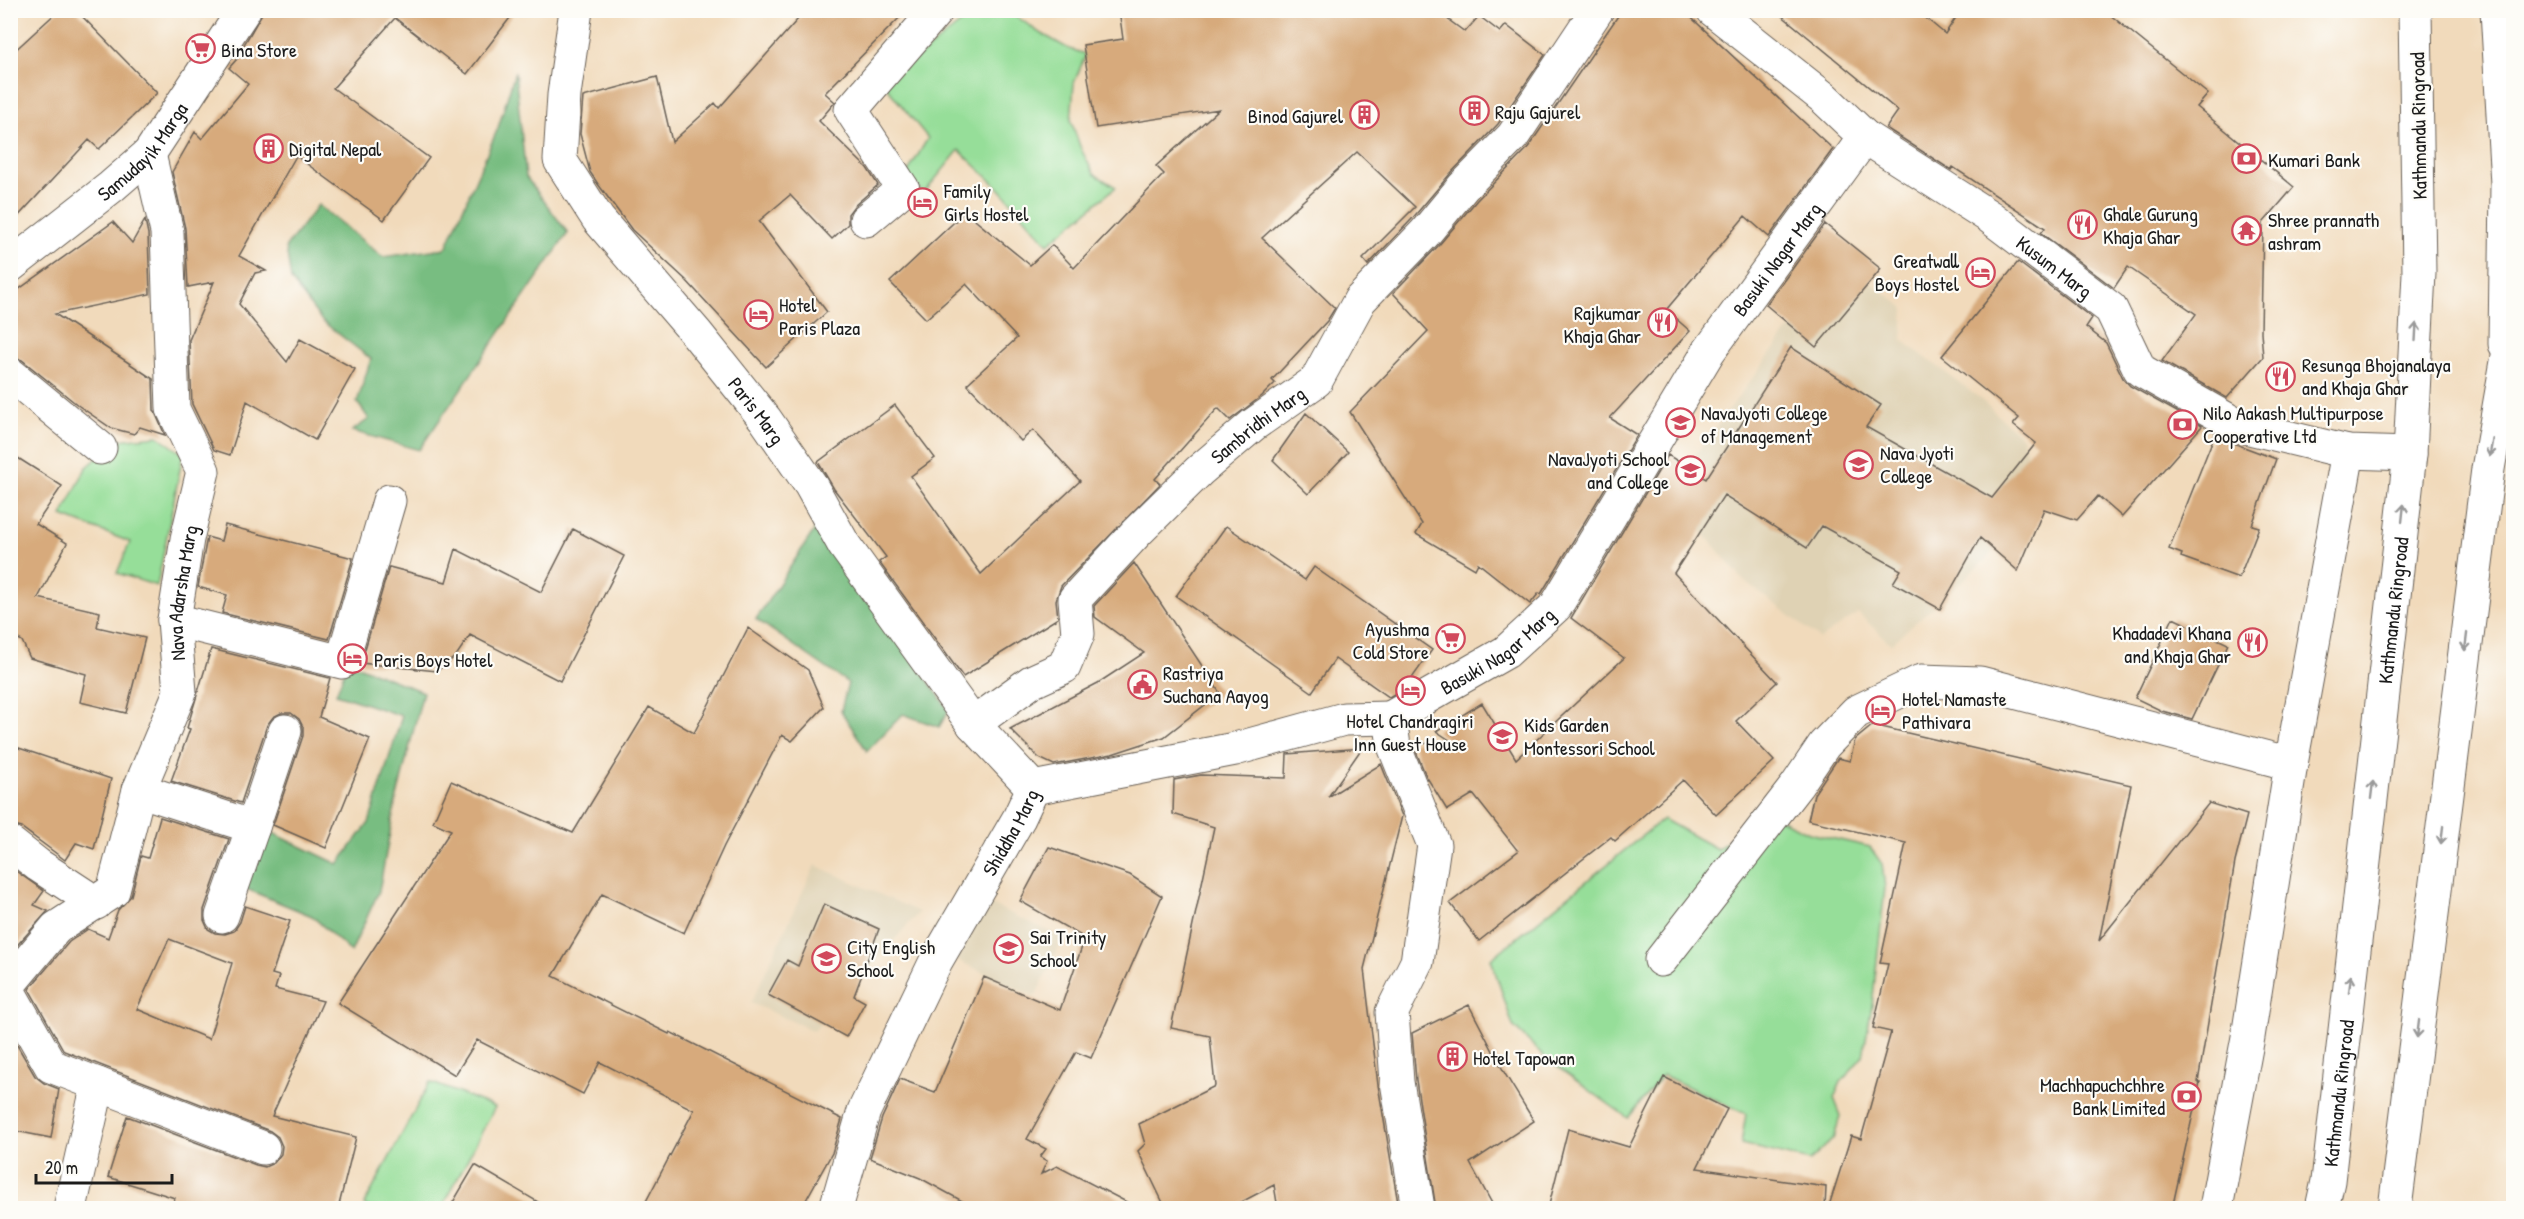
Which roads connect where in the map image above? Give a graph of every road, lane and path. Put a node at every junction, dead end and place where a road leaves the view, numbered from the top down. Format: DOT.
graph roads {
  1 [pos="244,10"];
  2 [pos="576,10"];
  3 [pos="937,10"];
  4 [pos="1597,10"];
  5 [pos="1713,10"];
  6 [pos="2415,10"];
  7 [pos="2497,10"];
  8 [pos="1865,137"];
  9 [pos="149,154"];
  10 [pos="866,220"];
  11 [pos="10,266"];
  12 [pos="2514,322"];
  13 [pos="2504,370"];
  14 [pos="10,374"];
  15 [pos="100,448"];
  16 [pos="2348,452"];
  17 [pos="2410,454"];
  18 [pos="388,501"];
  19 [pos="174,620"];
  20 [pos="1390,718"];
  21 [pos="973,724"];
  22 [pos="285,731"];
  23 [pos="2291,764"];
  24 [pos="1033,788"];
  25 [pos="139,790"];
  26 [pos="253,827"];
  27 [pos="10,843"];
  28 [pos="96,903"];
  29 [pos="222,916"];
  30 [pos="1661,960"];
  31 [pos="10,983"];
  32 [pos="10,994"];
  33 [pos="98,1084"];
  34 [pos="263,1148"];
  35 [pos="70,1209"];
  36 [pos="836,1209"];
  37 [pos="1418,1209"];
  38 [pos="2216,1209"];
  39 [pos="2322,1209"];
  40 [pos="2395,1209"];
  1 -- 9 [label="main road, Samudayik Marga"];
  2 -- 21 [label="main road, Paris Marg"];
  3 -- 10 [label="main road"];
  4 -- 21 [label="main road, Sambridhi Marg"];
  5 -- 8 [label="main road, Kusum Marg"];
  17 -- 6 [label="main road, Kathmandu Ringroad, one-way"];
  7 -- 13 [label="main road"];
  8 -- 16 [label="main road, Kusum Marg"];
  8 -- 20 [label="main road, Basuki Nagar Marg"];
  9 -- 11 [label="main road, Samudayik Marga"];
  9 -- 19 [label="main road, Nava Adarsha Marg"];
  12 -- 13 [label="main road"];
  13 -- 40 [label="main road, one-way"];
  14 -- 15 [label="main road"];
  16 -- 17 [label="main road, Kusum Marg"];
  16 -- 23 [label="main road"];
  39 -- 17 [label="main road, Kathmandu Ringroad, one-way"];
  18 -- 19 [label="main road"];
  19 -- 25 [label="main road, Nava Adarsha Marg"];
  20 -- 24 [label="main road, Shiddha Marg"];
  20 -- 37 [label="main road"];
  21 -- 24 [label="main road, Paris Marg"];
  22 -- 26 [label="main road"];
  23 -- 30 [label="main road"];
  23 -- 38 [label="main road"];
  24 -- 36 [label="main road, Shiddha Marg"];
  25 -- 26 [label="main road"];
  25 -- 28 [label="main road, Nava Adarsha Marg"];
  26 -- 29 [label="main road"];
  27 -- 28 [label="main road"];
  28 -- 31 [label="main road, Nava Adarsha Marg"];
  32 -- 33 [label="main road"];
  33 -- 34 [label="main road"];
  33 -- 35 [label="main road"];
}
